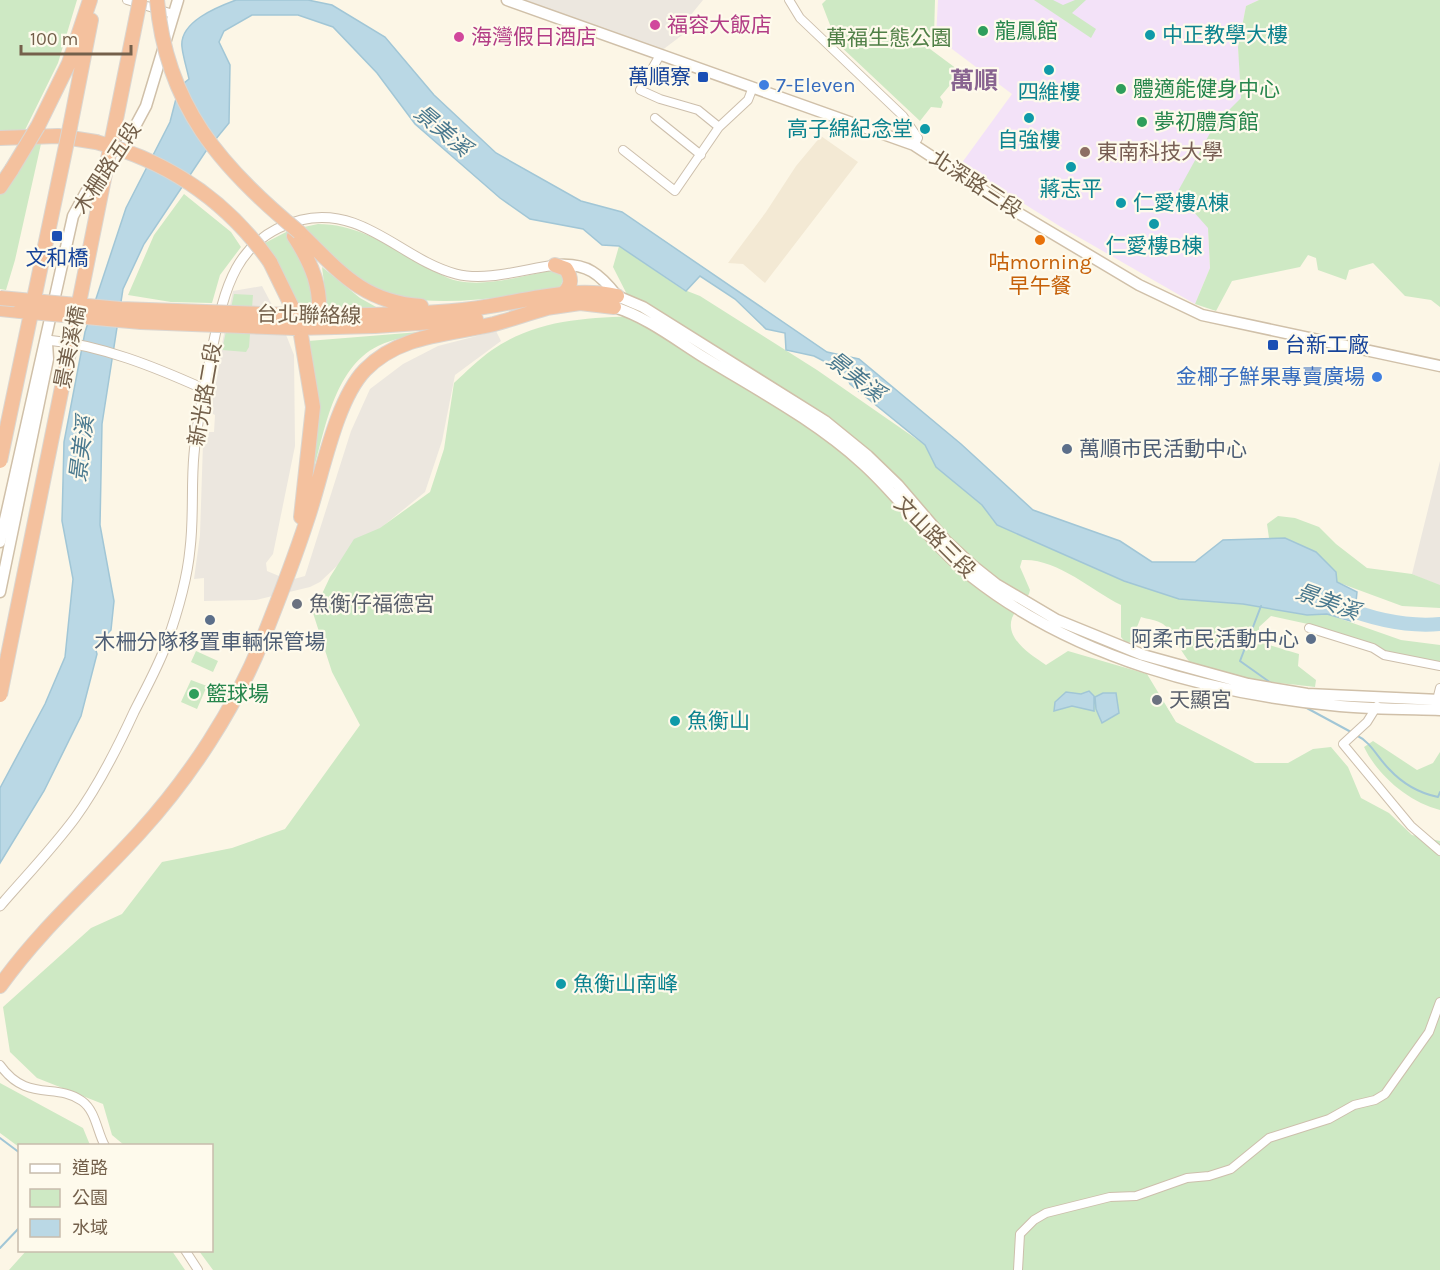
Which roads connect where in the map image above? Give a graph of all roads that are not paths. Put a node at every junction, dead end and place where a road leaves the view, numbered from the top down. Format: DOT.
graph roads {
  1 [pos="90,0"];
  2 [pos="95,0"];
  3 [pos="127,0"];
  4 [pos="140,0"];
  5 [pos="157,0"];
  6 [pos="178,0"];
  7 [pos="507,0"];
  8 [pos="789,0"];
  9 [pos="173,14"];
  10 [pos="660,55"];
  11 [pos="76,64"];
  12 [pos="753,87"];
  13 [pos="655,118"];
  14 [pos="719,127"];
  15 [pos="0,138"];
  16 [pos="914,145"];
  17 [pos="623,150"];
  18 [pos="700,155"];
  19 [pos="0,185"];
  20 [pos="296,234"];
  21 [pos="555,265"];
  22 [pos="562,294"];
  23 [pos="0,298"];
  24 [pos="615,302"];
  25 [pos="510,304"];
  26 [pos="547,308"];
  27 [pos="0,309"];
  28 [pos="295,322"];
  29 [pos="318,322"];
  30 [pos="52,340"];
  31 [pos="1440,366"];
  32 [pos="204,389"];
  33 [pos="0,461"];
  34 [pos="0,542"];
  35 [pos="289,566"];
  36 [pos="0,592"];
  37 [pos="1309,628"];
  38 [pos="1141,660"];
  39 [pos="1440,666"];
  40 [pos="1440,688"];
  41 [pos="0,695"];
  42 [pos="1378,703"];
  43 [pos="1439,704"];
  44 [pos="1440,851"];
  45 [pos="0,906"];
  46 [pos="0,986"];
  47 [pos="1440,1002"];
  48 [pos="0,1065"];
  49 [pos="104,1144"];
  50 [pos="186,1252"];
  51 [pos="198,1270"];
  52 [pos="1018,1270"];
  1 -- 11 [label="highway"];
  2 -- 11 [label="highway"];
  3 -- 9 [label="street"];
  4 -- 41 [label="highway, 景美溪橋, bridge"];
  5 -- 20 [label="highway, bridge"];
  6 -- 9 [label="main road, 木柵路五段"];
  7 -- 10 [label="main road, 北深路三段"];
  8 -- 16 [label="street"];
  9 -- 30 [label="main road, 木柵路五段, bridge"];
  10 -- 12 [label="main road, 北深路三段"];
  10 -- 14 [label="street"];
  11 -- 19 [label="highway, bridge"];
  11 -- 33 [label="highway, bridge"];
  12 -- 14 [label="street"];
  12 -- 16 [label="main road, 北深路三段"];
  13 -- 18 [label="street"];
  14 -- 18 [label="street"];
  15 -- 28 [label="highway, bridge"];
  16 -- 31 [label="main road, 北深路三段"];
  17 -- 18 [label="street"];
  20 -- 25 [label="highway"];
  20 -- 29 [label="highway"];
  21 -- 22 [label="highway"];
  21 -- 24 [label="main road, 新光路二段"];
  21 -- 32 [label="street, 新光路二段"];
  22 -- 24 [label="highway, 台北聯絡線"];
  22 -- 25 [label="highway, 台北聯絡線"];
  23 -- 28 [label="highway, 台北聯絡線, bridge"];
  24 -- 26 [label="highway, 台北聯絡線"];
  24 -- 38 [label="main road, 文山路三段"];
  25 -- 29 [label="highway, 台北聯絡線"];
  26 -- 29 [label="highway, 台北聯絡線"];
  26 -- 35 [label="highway"];
  27 -- 28 [label="highway, 台北聯絡線, bridge"];
  28 -- 29 [label="highway, 台北聯絡線"];
  28 -- 35 [label="highway"];
  30 -- 32 [label="street"];
  30 -- 34 [label="main road, 木柵路五段"];
  30 -- 36 [label="main road, 木柵路五段"];
  32 -- 45 [label="street, 新光路二段"];
  35 -- 46 [label="highway"];
  37 -- 39 [label="street"];
  38 -- 42 [label="main road, 文山路三段"];
  38 -- 42 [label="main road, 文山路三段"];
  40 -- 43 [label="street"];
  42 -- 43 [label="main road"];
  42 -- 44 [label="street"];
  47 -- 52 [label="street"];
  48 -- 49 [label="street"];
  50 -- 51 [label="street"];
}
